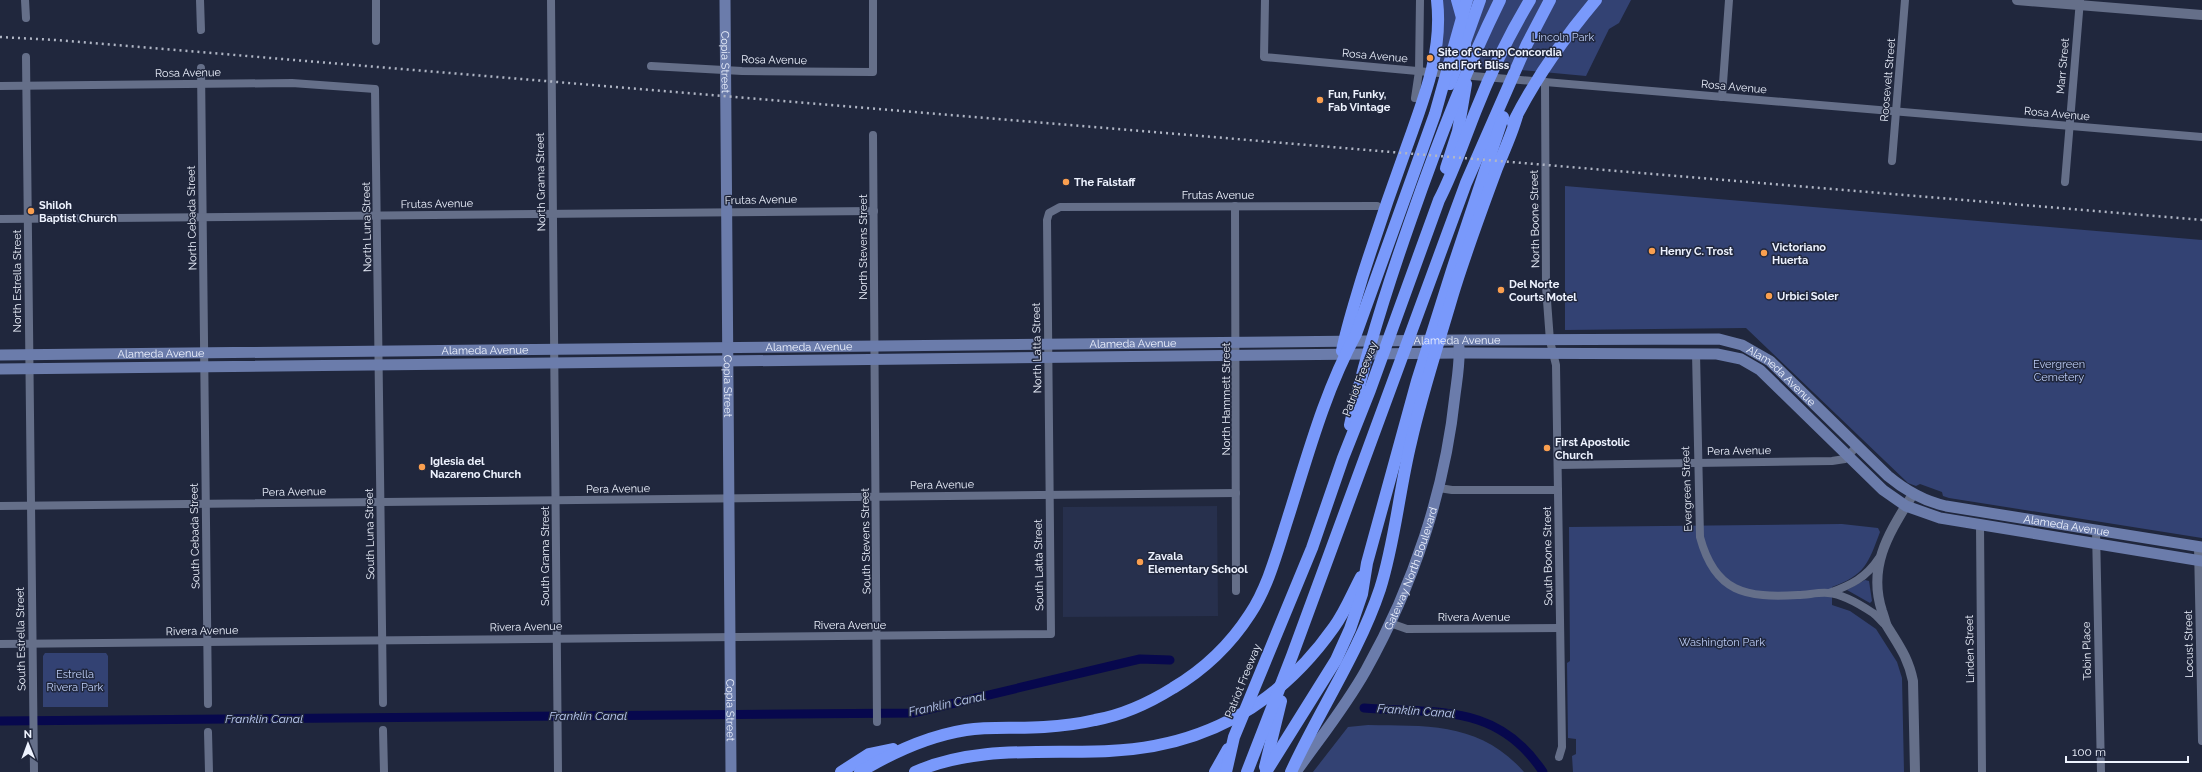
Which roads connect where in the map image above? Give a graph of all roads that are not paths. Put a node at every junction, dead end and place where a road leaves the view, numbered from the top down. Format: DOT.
graph roads {
  1 [pos="25,0"];
  2 [pos="200,0"];
  3 [pos="376,0"];
  4 [pos="551,0"];
  5 [pos="725,0"];
  6 [pos="873,0"];
  7 [pos="1265,0"];
  8 [pos="1420,0"];
  9 [pos="1437,0"];
  10 [pos="1457,0"];
  11 [pos="1467,0"];
  12 [pos="1480,0"];
  13 [pos="1500,0"];
  14 [pos="1530,0"];
  15 [pos="1550,0"];
  16 [pos="1596,0"];
  17 [pos="1729,0"];
  18 [pos="1905,0"];
  19 [pos="2017,0"];
  20 [pos="2080,3"];
  21 [pos="2202,16"];
  22 [pos="26,18"];
  23 [pos="201,30"];
  24 [pos="376,42"];
  25 [pos="26,56"];
  26 [pos="651,66"];
  27 [pos="201,68"];
  28 [pos="726,70"];
  29 [pos="1419,71"];
  30 [pos="1545,82"];
  31 [pos="201,84"];
  32 [pos="1509,85"];
  33 [pos="0,86"];
  34 [pos="26,86"];
  35 [pos="376,89"];
  36 [pos="1722,97"];
  37 [pos="1415,98"];
  38 [pos="1896,112"];
  39 [pos="1436,114"];
  40 [pos="1517,116"];
  41 [pos="2069,126"];
  42 [pos="873,135"];
  43 [pos="2202,137"];
  44 [pos="1892,161"];
  45 [pos="2065,182"];
  46 [pos="1478,192"];
  47 [pos="1439,200"];
  48 [pos="1235,206"];
  49 [pos="1377,206"];
  50 [pos="1060,208"];
  51 [pos="874,211"];
  52 [pos="727,212"];
  53 [pos="552,214"];
  54 [pos="378,215"];
  55 [pos="203,217"];
  56 [pos="0,219"];
  57 [pos="28,219"];
  58 [pos="1459,340"];
  59 [pos="1550,341"];
  60 [pos="1236,344"];
  61 [pos="1047,346"];
  62 [pos="873,347"];
  63 [pos="728,349"];
  64 [pos="554,350"];
  65 [pos="379,351"];
  66 [pos="1459,353"];
  67 [pos="1696,353"];
  68 [pos="204,354"];
  69 [pos="1554,354"];
  70 [pos="0,355"];
  71 [pos="28,355"];
  72 [pos="1236,356"];
  73 [pos="1047,358"];
  74 [pos="873,359"];
  75 [pos="728,361"];
  76 [pos="1341,362"];
  77 [pos="554,363"];
  78 [pos="380,365"];
  79 [pos="204,368"];
  80 [pos="0,369"];
  81 [pos="29,369"];
  82 [pos="1422,382"];
  83 [pos="1857,446"];
  84 [pos="1848,456"];
  85 [pos="1343,458"];
  86 [pos="1697,463"];
  87 [pos="1558,465"];
  88 [pos="1439,488"];
  89 [pos="1558,490"];
  90 [pos="1236,493"];
  91 [pos="1913,494"];
  92 [pos="1050,495"];
  93 [pos="876,497"];
  94 [pos="730,498"];
  95 [pos="556,500"];
  96 [pos="380,502"];
  97 [pos="206,504"];
  98 [pos="0,506"];
  99 [pos="30,506"];
  100 [pos="1906,506"];
  101 [pos="1980,525"];
  102 [pos="2096,530"];
  103 [pos="2096,544"];
  104 [pos="2200,547"];
  105 [pos="1879,558"];
  106 [pos="2200,560"];
  107 [pos="1367,563"];
  108 [pos="1236,591"];
  109 [pos="1828,593"];
  110 [pos="1390,623"];
  111 [pos="1887,626"];
  112 [pos="1560,628"];
  113 [pos="1051,634"];
  114 [pos="732,636"];
  115 [pos="878,636"];
  116 [pos="557,638"];
  117 [pos="381,640"];
  118 [pos="207,642"];
  119 [pos="0,644"];
  120 [pos="32,644"];
  121 [pos="1292,656"];
  122 [pos="383,703"];
  123 [pos="208,704"];
  124 [pos="877,722"];
  125 [pos="383,730"];
  126 [pos="208,732"];
  127 [pos="1234,737"];
  128 [pos="2202,741"];
  129 [pos="906,748"];
  130 [pos="1559,757"];
  131 [pos="34,772"];
  132 [pos="209,772"];
  133 [pos="384,772"];
  134 [pos="558,772"];
  135 [pos="731,772"];
  136 [pos="841,772"];
  137 [pos="860,772"];
  138 [pos="915,772"];
  139 [pos="1215,772"];
  140 [pos="1226,772"];
  141 [pos="1247,772"];
  142 [pos="1265,772"];
  143 [pos="1291,772"];
  144 [pos="1296,772"];
  145 [pos="1915,772"];
  146 [pos="1982,772"];
  147 [pos="2100,772"];
  1 -- 22 [label="street"];
  2 -- 23 [label="street"];
  3 -- 24 [label="street"];
  4 -- 53 [label="street, North Grama Street"];
  5 -- 28 [label="main road, Copia Street"];
  6 -- 28 [label="street, Rosa Avenue"];
  7 -- 29 [label="street, Rosa Avenue"];
  8 -- 29 [label="street"];
  9 -- 76 [label="highway"];
  10 -- 47 [label="highway"];
  11 -- 39 [label="highway"];
  12 -- 39 [label="highway"];
  13 -- 85 [label="highway"];
  14 -- 47 [label="highway, Patriot Freeway"];
  15 -- 32 [label="highway"];
  16 -- 40 [label="highway"];
  17 -- 36 [label="street"];
  18 -- 38 [label="street, Roosevelt Street"];
  19 -- 20 [label="street"];
  20 -- 21 [label="street"];
  20 -- 41 [label="street, Marr Street"];
  25 -- 34 [label="street, North Estrella Street"];
  26 -- 28 [label="street, Rosa Avenue"];
  27 -- 31 [label="street, North Cebada Street"];
  28 -- 52 [label="main road, Copia Street"];
  29 -- 30 [label="street, Rosa Avenue"];
  29 -- 37 [label="street"];
  30 -- 36 [label="street, Rosa Avenue"];
  30 -- 59 [label="street, North Boone Street"];
  31 -- 34 [label="street, Rosa Avenue"];
  31 -- 35 [label="street, Rosa Avenue"];
  31 -- 55 [label="street, North Cebada Street"];
  32 -- 46 [label="highway"];
  32 -- 121 [label="highway"];
  33 -- 34 [label="street, Rosa Avenue"];
  34 -- 57 [label="street, North Estrella Street"];
  35 -- 54 [label="street, North Luna Street"];
  36 -- 38 [label="street, Rosa Avenue"];
  38 -- 41 [label="street, Rosa Avenue"];
  38 -- 44 [label="street, Roosevelt Street"];
  39 -- 76 [label="highway"];
  40 -- 46 [label="highway"];
  40 -- 82 [label="highway"];
  41 -- 43 [label="street, Rosa Avenue"];
  41 -- 45 [label="street, Marr Street"];
  42 -- 51 [label="street, North Stevens Street"];
  46 -- 82 [label="highway"];
  47 -- 85 [label="highway, Patriot Freeway"];
  48 -- 49 [label="street, Frutas Avenue"];
  48 -- 50 [label="street, Frutas Avenue"];
  48 -- 60 [label="street, North Hammett Street"];
  50 -- 61 [label="street, North Latta Street"];
  51 -- 52 [label="street, Frutas Avenue"];
  51 -- 62 [label="street, North Stevens Street"];
  52 -- 53 [label="street, Frutas Avenue"];
  52 -- 63 [label="main road, Copia Street"];
  53 -- 54 [label="street, Frutas Avenue"];
  53 -- 64 [label="street, North Grama Street"];
  54 -- 55 [label="street, Frutas Avenue"];
  54 -- 65 [label="street, North Luna Street"];
  55 -- 57 [label="street, Frutas Avenue"];
  55 -- 68 [label="street, North Cebada Street"];
  56 -- 57 [label="street, Frutas Avenue"];
  57 -- 71 [label="street, North Estrella Street"];
  58 -- 59 [label="main road, Alameda Avenue"];
  58 -- 60 [label="main road, Alameda Avenue"];
  58 -- 66 [label="main road, Gateway North Boulevard"];
  59 -- 69 [label="street, North Boone Street"];
  59 -- 83 [label="main road, Alameda Avenue"];
  60 -- 61 [label="main road, Alameda Avenue"];
  60 -- 72 [label="street, North Hammett Street"];
  61 -- 62 [label="main road, Alameda Avenue"];
  61 -- 73 [label="street, North Latta Street"];
  62 -- 63 [label="main road, Alameda Avenue"];
  62 -- 74 [label="street, North Stevens Street"];
  63 -- 64 [label="main road, Alameda Avenue"];
  63 -- 75 [label="main road, Copia Street"];
  64 -- 65 [label="main road, Alameda Avenue"];
  64 -- 77 [label="street, North Grama Street"];
  65 -- 68 [label="main road, Alameda Avenue"];
  65 -- 78 [label="street, North Luna Street"];
  66 -- 69 [label="main road, Alameda Avenue"];
  66 -- 72 [label="main road, Alameda Avenue"];
  66 -- 88 [label="main road, Gateway North Boulevard"];
  67 -- 69 [label="main road, Alameda Avenue"];
  67 -- 84 [label="main road, Alameda Avenue"];
  67 -- 86 [label="street, Evergreen Street"];
  68 -- 71 [label="main road, Alameda Avenue"];
  68 -- 79 [label="street, North Cebada Street"];
  69 -- 87 [label="street, South Boone Street"];
  70 -- 71 [label="main road, Alameda Avenue"];
  71 -- 81 [label="street, North Estrella Street"];
  72 -- 73 [label="main road, Alameda Avenue"];
  72 -- 90 [label="street, North Hammett Street"];
  73 -- 74 [label="main road, Alameda Avenue"];
  73 -- 92 [label="street, North Latta Street"];
  74 -- 75 [label="main road, Alameda Avenue"];
  74 -- 93 [label="street, South Stevens Street"];
  75 -- 77 [label="main road, Alameda Avenue"];
  75 -- 94 [label="main road, Copia Street"];
  76 -- 129 [label="highway"];
  77 -- 78 [label="main road, Alameda Avenue"];
  77 -- 95 [label="street, South Grama Street"];
  78 -- 79 [label="main road, Alameda Avenue"];
  78 -- 96 [label="street, South Luna Street"];
  79 -- 81 [label="main road, Alameda Avenue"];
  79 -- 97 [label="street, South Cebada Street"];
  80 -- 81 [label="main road, Alameda Avenue"];
  81 -- 99 [label="street, North Estrella Street"];
  82 -- 107 [label="highway"];
  82 -- 143 [label="highway"];
  83 -- 84 [label="street"];
  83 -- 91 [label="main road, Alameda Avenue"];
  84 -- 86 [label="street, Pera Avenue"];
  84 -- 100 [label="main road, Alameda Avenue"];
  85 -- 127 [label="highway, Patriot Freeway"];
  86 -- 87 [label="street, Pera Avenue"];
  86 -- 109 [label="street, Evergreen Street"];
  87 -- 89 [label="street, South Boone Street"];
  88 -- 89 [label="street"];
  88 -- 110 [label="main road, Gateway North Boulevard"];
  89 -- 112 [label="street, South Boone Street"];
  90 -- 92 [label="street, Pera Avenue"];
  90 -- 108 [label="street, North Hammett Street"];
  91 -- 100 [label="street"];
  91 -- 102 [label="main road, Alameda Avenue"];
  92 -- 93 [label="street, Pera Avenue"];
  92 -- 113 [label="street, South Latta Street"];
  93 -- 94 [label="street, Pera Avenue"];
  93 -- 115 [label="street, South Stevens Street"];
  94 -- 95 [label="street, Pera Avenue"];
  94 -- 114 [label="main road, Copia Street"];
  95 -- 96 [label="street, Pera Avenue"];
  95 -- 116 [label="street, South Grama Street"];
  96 -- 97 [label="street, Pera Avenue"];
  96 -- 117 [label="street, South Luna Street"];
  97 -- 99 [label="street, Pera Avenue"];
  97 -- 118 [label="street, South Cebada Street"];
  98 -- 99 [label="street, Pera Avenue"];
  99 -- 120 [label="street, South Estrella Street"];
  100 -- 101 [label="main road, Alameda Avenue"];
  100 -- 105 [label="street"];
  101 -- 103 [label="main road, Alameda Avenue"];
  101 -- 146 [label="street, Linden Street"];
  102 -- 103 [label="street, Tobin Place"];
  102 -- 104 [label="main road, Alameda Avenue"];
  103 -- 106 [label="main road, Alameda Avenue"];
  103 -- 147 [label="street, Tobin Place"];
  104 -- 106 [label="street, Locust Street"];
  105 -- 109 [label="street, Evergreen Street"];
  105 -- 111 [label="street"];
  106 -- 128 [label="street, Locust Street"];
  107 -- 138 [label="highway"];
  107 -- 142 [label="highway"];
  109 -- 111 [label="street, Evergreen Street"];
  110 -- 112 [label="street, Rivera Avenue"];
  110 -- 144 [label="main road, Gateway North Boulevard"];
  111 -- 145 [label="street"];
  112 -- 130 [label="street, South Boone Street"];
  113 -- 115 [label="street, Rivera Avenue"];
  114 -- 115 [label="street, Rivera Avenue"];
  114 -- 116 [label="street, Rivera Avenue"];
  114 -- 135 [label="main road, Copia Street"];
  115 -- 124 [label="street, South Stevens Street"];
  116 -- 117 [label="street, Rivera Avenue"];
  116 -- 134 [label="street, South Grama Street"];
  117 -- 118 [label="street, Rivera Avenue"];
  117 -- 122 [label="street, South Luna Street"];
  118 -- 120 [label="street, Rivera Avenue"];
  118 -- 123 [label="street, South Cebada Street"];
  119 -- 120 [label="street, Rivera Avenue"];
  120 -- 131 [label="street, South Estrella Street"];
  121 -- 141 [label="highway"];
  121 -- 142 [label="highway"];
  125 -- 133 [label="street"];
  126 -- 132 [label="street"];
  127 -- 139 [label="highway"];
  127 -- 140 [label="highway, Patriot Freeway"];
  129 -- 136 [label="highway"];
  129 -- 137 [label="highway"];
}
